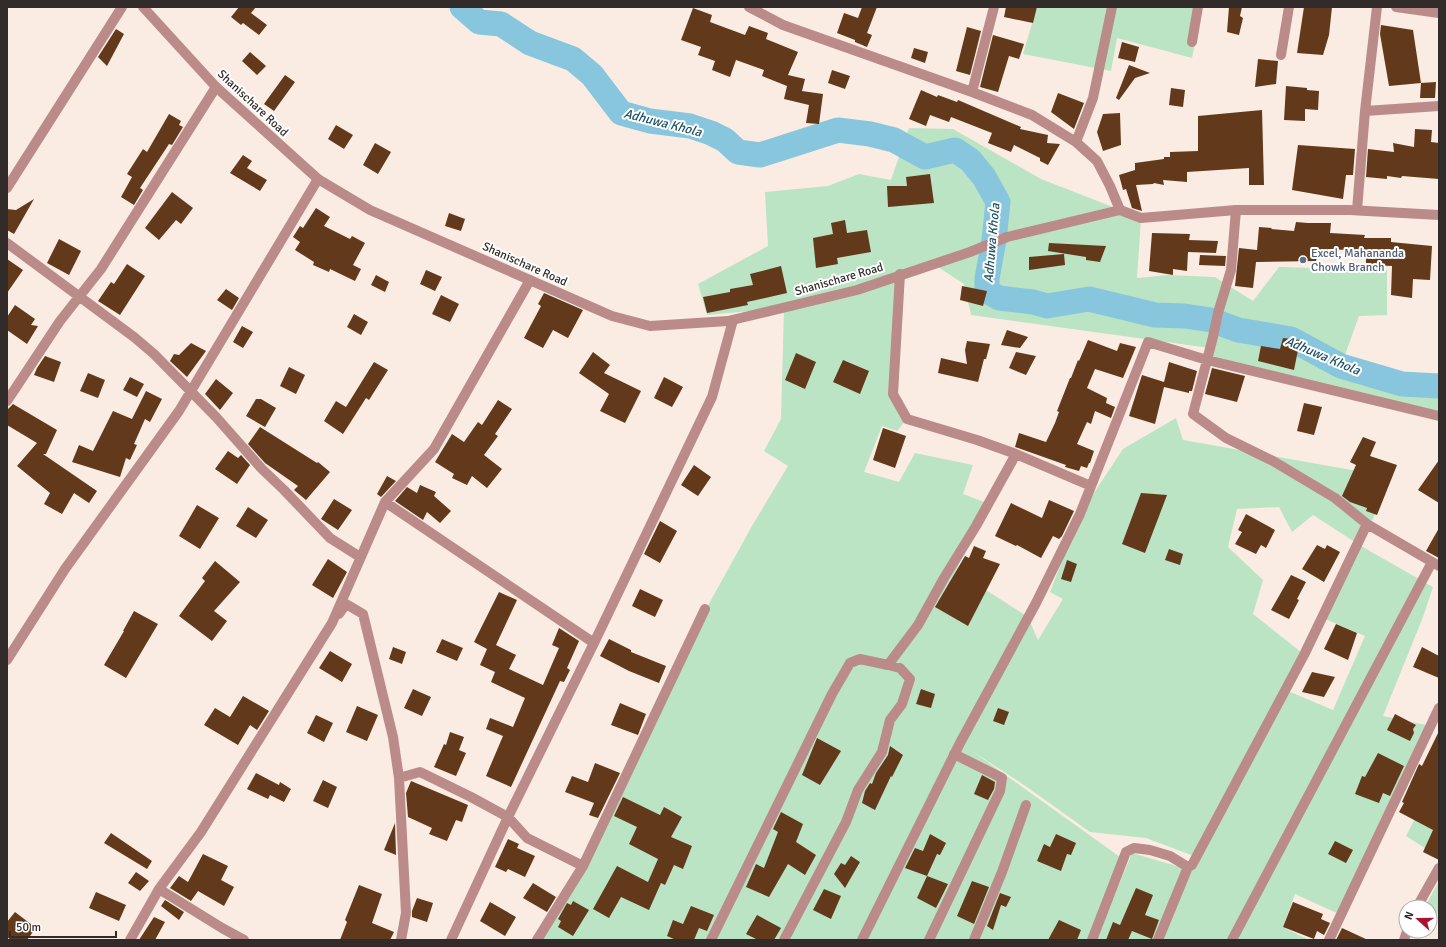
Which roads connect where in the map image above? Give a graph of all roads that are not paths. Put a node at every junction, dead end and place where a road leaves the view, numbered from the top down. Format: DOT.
graph roads {
  1 [pos="122,7"];
  2 [pos="143,7"];
  3 [pos="748,7"];
  4 [pos="994,7"];
  5 [pos="1112,7"];
  6 [pos="1198,7"];
  7 [pos="1289,7"];
  8 [pos="1377,7"];
  9 [pos="1396,7"];
  10 [pos="1439,13"];
  11 [pos="1192,42"];
  12 [pos="1282,55"];
  13 [pos="216,87"];
  14 [pos="972,92"];
  15 [pos="1439,106"];
  16 [pos="1365,111"];
  17 [pos="1076,142"];
  18 [pos="318,179"];
  19 [pos="7,188"];
  20 [pos="1120,210"];
  21 [pos="1236,210"];
  22 [pos="1357,210"];
  23 [pos="1439,215"];
  24 [pos="7,243"];
  25 [pos="900,274"];
  26 [pos="530,280"];
  27 [pos="78,297"];
  28 [pos="733,320"];
  29 [pos="1207,360"];
  30 [pos="190,392"];
  31 [pos="7,401"];
  32 [pos="1439,416"];
  33 [pos="1016,454"];
  34 [pos="1091,486"];
  35 [pos="384,502"];
  36 [pos="1367,524"];
  37 [pos="360,558"];
  38 [pos="1435,564"];
  39 [pos="705,609"];
  40 [pos="332,623"];
  41 [pos="594,643"];
  42 [pos="7,660"];
  43 [pos="888,665"];
  44 [pos="1439,708"];
  45 [pos="954,754"];
  46 [pos="399,778"];
  47 [pos="1026,805"];
  48 [pos="508,817"];
  49 [pos="583,866"];
  50 [pos="1188,867"];
  51 [pos="1439,868"];
  52 [pos="159,890"];
  53 [pos="1422,899"];
  54 [pos="130,940"];
  55 [pos="244,940"];
  56 [pos="401,940"];
  57 [pos="451,940"];
  58 [pos="537,940"];
  59 [pos="712,940"];
  60 [pos="784,940"];
  61 [pos="862,940"];
  62 [pos="929,940"];
  63 [pos="974,940"];
  64 [pos="1092,940"];
  65 [pos="1158,940"];
  66 [pos="1232,940"];
  67 [pos="1329,940"];
  1 -- 19 [label="street"];
  2 -- 13 [label="street, Shanischare Road"];
  3 -- 14 [label="street"];
  4 -- 14 [label="street"];
  5 -- 17 [label="street"];
  6 -- 11 [label="street"];
  7 -- 12 [label="street"];
  8 -- 16 [label="street"];
  9 -- 10 [label="street"];
  13 -- 18 [label="street, Shanischare Road"];
  13 -- 27 [label="street"];
  14 -- 17 [label="street"];
  15 -- 16 [label="street"];
  16 -- 22 [label="street"];
  17 -- 20 [label="street"];
  18 -- 26 [label="street, Shanischare Road"];
  18 -- 30 [label="street"];
  20 -- 21 [label="street"];
  20 -- 25 [label="street, Shanischare Road"];
  21 -- 22 [label="street"];
  21 -- 29 [label="street"];
  22 -- 23 [label="street"];
  24 -- 27 [label="street"];
  25 -- 28 [label="street, Shanischare Road"];
  25 -- 33 [label="street"];
  26 -- 28 [label="street, Shanischare Road"];
  26 -- 35 [label="street"];
  27 -- 30 [label="street"];
  27 -- 31 [label="street"];
  28 -- 41 [label="street"];
  29 -- 32 [label="street"];
  29 -- 34 [label="street"];
  29 -- 36 [label="street"];
  30 -- 37 [label="street"];
  30 -- 42 [label="street"];
  33 -- 34 [label="street"];
  33 -- 43 [label="street"];
  34 -- 45 [label="street"];
  35 -- 37 [label="street"];
  35 -- 41 [label="street"];
  36 -- 38 [label="street"];
  36 -- 50 [label="street"];
  37 -- 40 [label="street"];
  38 -- 66 [label="street"];
  39 -- 49 [label="street"];
  40 -- 46 [label="street"];
  40 -- 52 [label="street"];
  41 -- 48 [label="street"];
  43 -- 59 [label="street"];
  43 -- 60 [label="street"];
  44 -- 67 [label="street"];
  45 -- 61 [label="street"];
  45 -- 62 [label="street"];
  46 -- 48 [label="street"];
  46 -- 56 [label="street"];
  47 -- 63 [label="street"];
  48 -- 49 [label="street"];
  48 -- 57 [label="street"];
  49 -- 58 [label="street"];
  50 -- 64 [label="street"];
  50 -- 65 [label="street"];
  51 -- 53 [label="street"];
  52 -- 54 [label="street"];
  52 -- 55 [label="street"];
}
